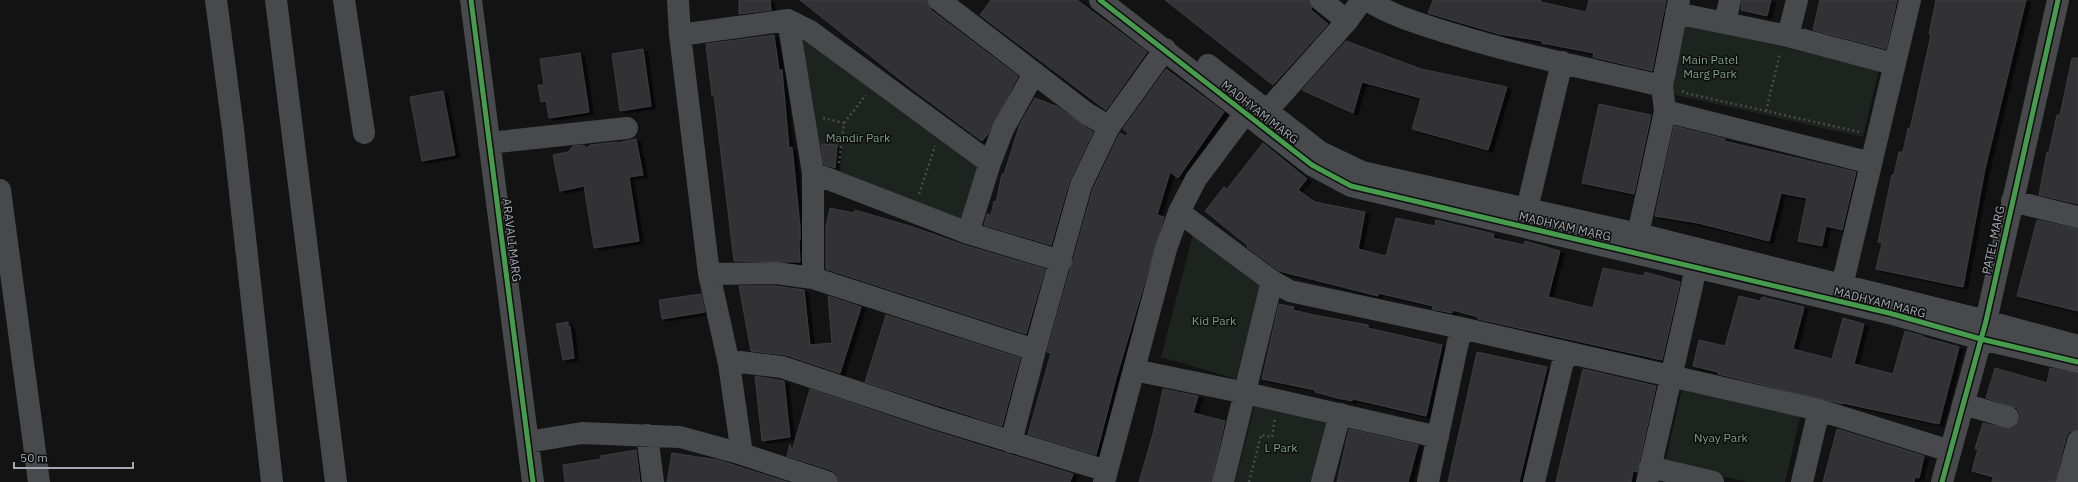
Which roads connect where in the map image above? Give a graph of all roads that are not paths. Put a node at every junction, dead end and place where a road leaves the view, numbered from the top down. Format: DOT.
graph roads {
  1 [pos="216,0"];
  2 [pos="276,0"];
  3 [pos="344,0"];
  4 [pos="471,0"];
  5 [pos="678,0"];
  6 [pos="939,0"];
  7 [pos="1100,0"];
  8 [pos="1126,0"];
  9 [pos="1321,0"];
  10 [pos="1362,0"];
  11 [pos="1367,0"];
  12 [pos="1730,0"];
  13 [pos="1797,0"];
  14 [pos="1910,0"];
  15 [pos="2058,0"];
  16 [pos="1678,6"];
  17 [pos="961,7"];
  18 [pos="788,20"];
  19 [pos="1346,21"];
  20 [pos="1724,22"];
  21 [pos="680,35"];
  22 [pos="1781,42"];
  23 [pos="1165,49"];
  24 [pos="1562,62"];
  25 [pos="1894,64"];
  26 [pos="1034,72"];
  27 [pos="1671,88"];
  28 [pos="1256,109"];
  29 [pos="1665,110"];
  30 [pos="1109,127"];
  31 [pos="627,128"];
  32 [pos="364,133"];
  33 [pos="490,143"];
  34 [pos="990,163"];
  35 [pos="1871,163"];
  36 [pos="813,173"];
  37 [pos="0,190"];
  38 [pos="2012,201"];
  39 [pos="1527,209"];
  40 [pos="1179,212"];
  41 [pos="2078,217"];
  42 [pos="968,233"];
  43 [pos="1638,234"];
  44 [pos="1061,260"];
  45 [pos="1696,268"];
  46 [pos="709,274"];
  47 [pos="813,278"];
  48 [pos="1272,281"];
  49 [pos="1842,286"];
  50 [pos="1461,328"];
  51 [pos="1983,330"];
  52 [pos="2078,346"];
  53 [pos="1035,350"];
  54 [pos="1565,353"];
  55 [pos="2078,362"];
  56 [pos="729,364"];
  57 [pos="1134,370"];
  58 [pos="1672,376"];
  59 [pos="1246,393"];
  60 [pos="1963,404"];
  61 [pos="1819,410"];
  62 [pos="1340,414"];
  63 [pos="2008,417"];
  64 [pos="647,435"];
  65 [pos="1438,437"];
  66 [pos="2078,441"];
  67 [pos="528,442"];
  68 [pos="1012,442"];
  69 [pos="1950,451"];
  70 [pos="742,454"];
  71 [pos="1648,474"];
  72 [pos="1106,477"];
  73 [pos="39,482"];
  74 [pos="272,482"];
  75 [pos="336,482"];
  76 [pos="534,482"];
  77 [pos="653,482"];
  78 [pos="827,482"];
  79 [pos="1223,482"];
  80 [pos="1322,482"];
  81 [pos="1428,482"];
  82 [pos="1534,482"];
  83 [pos="1713,482"];
  84 [pos="1802,482"];
  85 [pos="1942,482"];
  86 [pos="2067,482"];
  1 -- 74 [label="street"];
  2 -- 75 [label="street"];
  3 -- 32 [label="street"];
  4 -- 33 [label="street, ARAVALI MARG"];
  5 -- 21 [label="street"];
  6 -- 17 [label="street"];
  7 -- 23 [label="street, MADHYAM MARG"];
  8 -- 28 [label="street, MADHYAM MARG"];
  9 -- 19 [label="street"];
  10 -- 19 [label="street"];
  11 -- 24 [label="street"];
  12 -- 20 [label="street"];
  13 -- 22 [label="street"];
  14 -- 25 [label="street"];
  15 -- 38 [label="street, PATEL MARG"];
  16 -- 20 [label="street"];
  16 -- 27 [label="street"];
  17 -- 26 [label="street"];
  18 -- 21 [label="street"];
  18 -- 34 [label="street"];
  18 -- 36 [label="street"];
  19 -- 28 [label="street"];
  20 -- 22 [label="street"];
  21 -- 46 [label="street"];
  22 -- 25 [label="street"];
  23 -- 28 [label="street, MADHYAM MARG"];
  23 -- 30 [label="street"];
  24 -- 27 [label="street"];
  24 -- 39 [label="street"];
  25 -- 35 [label="street"];
  26 -- 30 [label="street"];
  26 -- 34 [label="street"];
  27 -- 29 [label="street"];
  28 -- 39 [label="street, MADHYAM MARG"];
  28 -- 40 [label="street"];
  28 -- 45 [label="street, MADHYAM MARG"];
  29 -- 35 [label="street"];
  29 -- 43 [label="street"];
  30 -- 44 [label="street"];
  31 -- 33 [label="street"];
  33 -- 67 [label="street, ARAVALI MARG"];
  34 -- 42 [label="street"];
  35 -- 49 [label="street"];
  36 -- 42 [label="street"];
  36 -- 47 [label="street"];
  37 -- 73 [label="street"];
  38 -- 41 [label="street"];
  38 -- 51 [label="street, PATEL MARG"];
  39 -- 43 [label="street, MADHYAM MARG"];
  40 -- 48 [label="street"];
  40 -- 57 [label="street"];
  42 -- 44 [label="street"];
  43 -- 49 [label="street, MADHYAM MARG"];
  44 -- 53 [label="street"];
  45 -- 51 [label="street, MADHYAM MARG"];
  45 -- 58 [label="street"];
  46 -- 47 [label="street"];
  46 -- 56 [label="street"];
  47 -- 53 [label="street"];
  48 -- 50 [label="street"];
  48 -- 59 [label="street"];
  49 -- 51 [label="street, MADHYAM MARG"];
  50 -- 54 [label="street"];
  50 -- 65 [label="street"];
  51 -- 52 [label="street, MADHYAM MARG"];
  51 -- 55 [label="street, MADHYAM MARG"];
  51 -- 60 [label="street, PATEL MARG"];
  53 -- 68 [label="street"];
  54 -- 58 [label="street"];
  54 -- 82 [label="street"];
  56 -- 68 [label="street"];
  56 -- 70 [label="street"];
  57 -- 59 [label="street"];
  57 -- 72 [label="street"];
  58 -- 61 [label="street"];
  58 -- 71 [label="street"];
  59 -- 62 [label="street"];
  59 -- 79 [label="street"];
  60 -- 63 [label="street"];
  60 -- 69 [label="street, PATEL MARG"];
  61 -- 69 [label="street"];
  61 -- 84 [label="street"];
  62 -- 65 [label="street"];
  62 -- 80 [label="street"];
  64 -- 67 [label="street"];
  64 -- 70 [label="street"];
  64 -- 77 [label="street"];
  65 -- 81 [label="street"];
  66 -- 86 [label="street"];
  67 -- 76 [label="street, ARAVALI MARG"];
  68 -- 72 [label="street"];
  69 -- 85 [label="street, PATEL MARG"];
  70 -- 78 [label="street"];
  71 -- 83 [label="street"];
}
